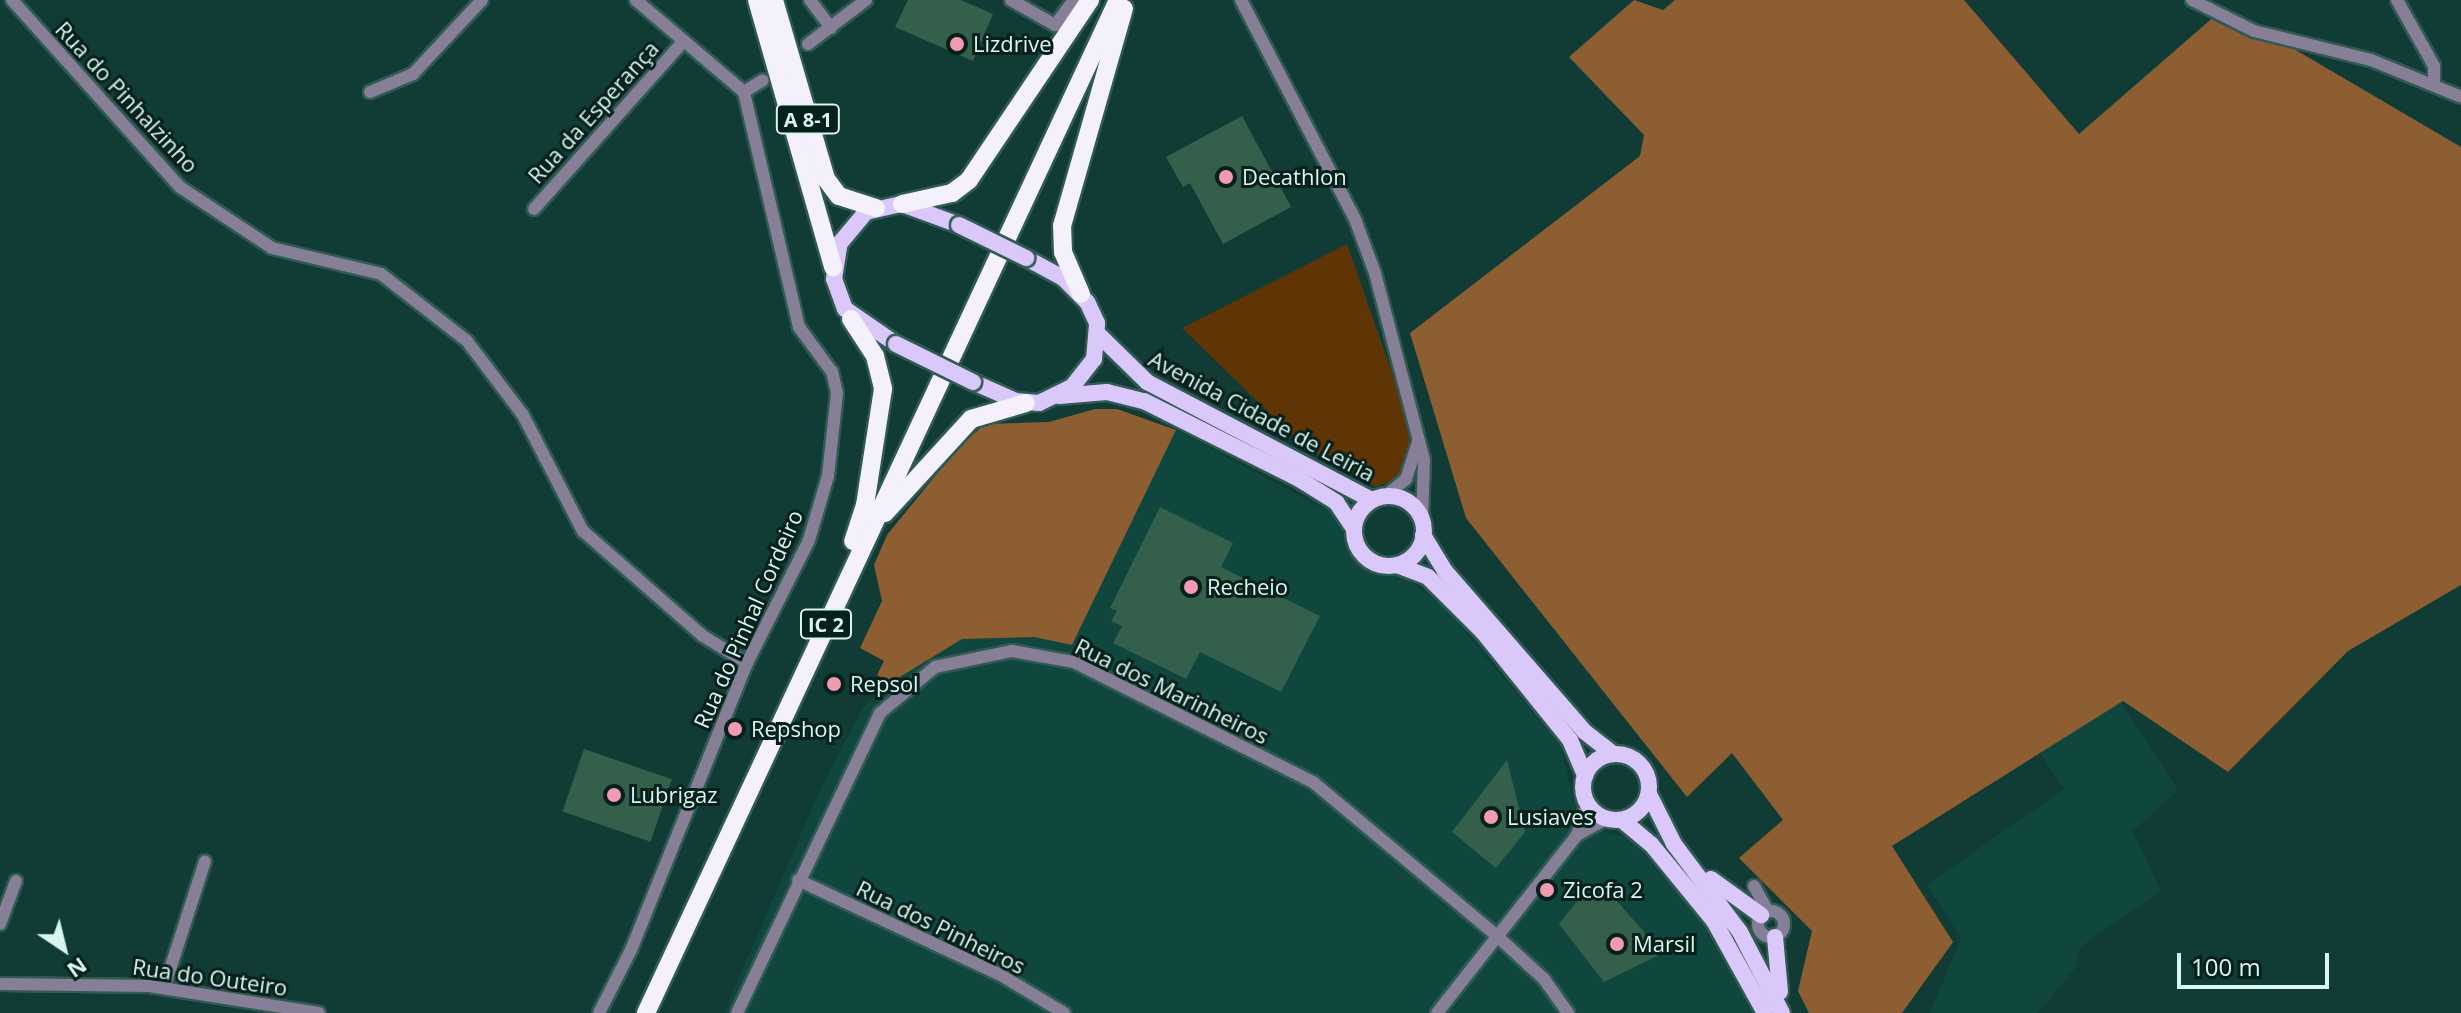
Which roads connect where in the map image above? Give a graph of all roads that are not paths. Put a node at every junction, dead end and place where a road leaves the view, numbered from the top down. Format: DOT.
graph roads {
  1 [pos="12,0"];
  2 [pos="482,0"];
  3 [pos="636,0"];
  4 [pos="757,0"];
  5 [pos="774,0"];
  6 [pos="810,0"];
  7 [pos="866,0"];
  8 [pos="1011,0"];
  9 [pos="1074,0"];
  10 [pos="1090,0"];
  11 [pos="1106,0"];
  12 [pos="1118,0"];
  13 [pos="1128,0"];
  14 [pos="1241,0"];
  15 [pos="2192,0"];
  16 [pos="2397,0"];
  17 [pos="831,28"];
  18 [pos="682,43"];
  19 [pos="808,44"];
  20 [pos="763,80"];
  21 [pos="2434,84"];
  22 [pos="370,92"];
  23 [pos="744,92"];
  24 [pos="2461,97"];
  25 [pos="902,204"];
  26 [pos="876,208"];
  27 [pos="534,209"];
  28 [pos="833,267"];
  29 [pos="1081,294"];
  30 [pos="851,319"];
  31 [pos="1098,334"];
  32 [pos="1059,396"];
  33 [pos="1026,403"];
  34 [pos="1419,438"];
  35 [pos="1378,499"];
  36 [pos="1422,527"];
  37 [pos="1354,529"];
  38 [pos="868,534"];
  39 [pos="849,558"];
  40 [pos="1397,565"];
  41 [pos="747,663"];
  42 [pos="1613,754"];
  43 [pos="1585,776"];
  44 [pos="1649,794"];
  45 [pos="1587,804"];
  46 [pos="1614,819"];
  47 [pos="1577,835"];
  48 [pos="1683,856"];
  49 [pos="205,861"];
  50 [pos="798,880"];
  51 [pos="16,881"];
  52 [pos="1754,886"];
  53 [pos="1765,913"];
  54 [pos="0,924"];
  55 [pos="1497,936"];
  56 [pos="1775,937"];
  57 [pos="0,984"];
  58 [pos="164,988"];
  59 [pos="238,1006"];
  60 [pos="319,1013"];
  61 [pos="599,1013"];
  62 [pos="637,1013"];
  63 [pos="646,1013"];
  64 [pos="737,1013"];
  65 [pos="1064,1013"];
  66 [pos="1437,1013"];
  67 [pos="1568,1013"];
  68 [pos="1765,1013"];
  69 [pos="1783,1013"];
  1 -- 41 [label="street, Rua do Pinhalzinho"];
  2 -- 22 [label="street"];
  3 -- 18 [label="street"];
  4 -- 28 [label="highway, A 8-1"];
  5 -- 26 [label="highway, A 8-1"];
  6 -- 17 [label="street"];
  7 -- 17 [label="street"];
  8 -- 9 [label="street"];
  10 -- 25 [label="highway"];
  11 -- 39 [label="highway, IC 2"];
  12 -- 38 [label="highway, IC 2"];
  13 -- 29 [label="highway"];
  14 -- 34 [label="street"];
  15 -- 21 [label="street"];
  16 -- 21 [label="street"];
  17 -- 19 [label="street"];
  18 -- 23 [label="street"];
  18 -- 27 [label="street, Rua da Esperança"];
  20 -- 23 [label="street"];
  21 -- 24 [label="street"];
  23 -- 41 [label="street, Rua do Pinhal Cordeiro"];
  25 -- 26 [label="main road"];
  25 -- 29 [label="main road, bridge"];
  26 -- 28 [label="main road"];
  28 -- 30 [label="main road"];
  29 -- 31 [label="main road"];
  30 -- 33 [label="main road, bridge"];
  30 -- 39 [label="highway"];
  31 -- 32 [label="main road"];
  31 -- 35 [label="main road, Avenida Cidade de Leiria"];
  32 -- 33 [label="main road, Avenida Cidade de Leiria"];
  32 -- 37 [label="main road, Avenida Cidade de Leiria"];
  33 -- 38 [label="highway"];
  34 -- 35 [label="street"];
  34 -- 36 [label="street"];
  35 -- 36 [label="main road"];
  35 -- 37 [label="main road"];
  36 -- 40 [label="main road"];
  36 -- 42 [label="main road"];
  37 -- 40 [label="main road"];
  38 -- 63 [label="highway, IC 2"];
  39 -- 62 [label="highway, IC 2"];
  40 -- 43 [label="main road"];
  41 -- 61 [label="street, Rua do Pinhal Cordeiro"];
  42 -- 43 [label="main road"];
  42 -- 44 [label="main road"];
  43 -- 45 [label="main road"];
  44 -- 46 [label="main road"];
  44 -- 48 [label="main road"];
  45 -- 46 [label="main road"];
  45 -- 47 [label="street"];
  46 -- 47 [label="street"];
  46 -- 68 [label="main road"];
  47 -- 55 [label="street"];
  48 -- 53 [label="main road"];
  48 -- 69 [label="main road"];
  49 -- 58 [label="street"];
  50 -- 55 [label="street, Rua dos Marinheiros"];
  50 -- 64 [label="street, Rua dos Marinheiros"];
  50 -- 65 [label="street, Rua dos Pinheiros"];
  51 -- 54 [label="street"];
  52 -- 53 [label="street"];
  53 -- 56 [label="street"];
  53 -- 56 [label="street"];
  55 -- 66 [label="street"];
  55 -- 67 [label="street, Rua dos Marinheiros"];
  56 -- 69 [label="main road"];
  57 -- 58 [label="street, Rua do Outeiro"];
  58 -- 59 [label="street, Rua do Outeiro"];
  59 -- 60 [label="street, Rua do Outeiro"];
}
